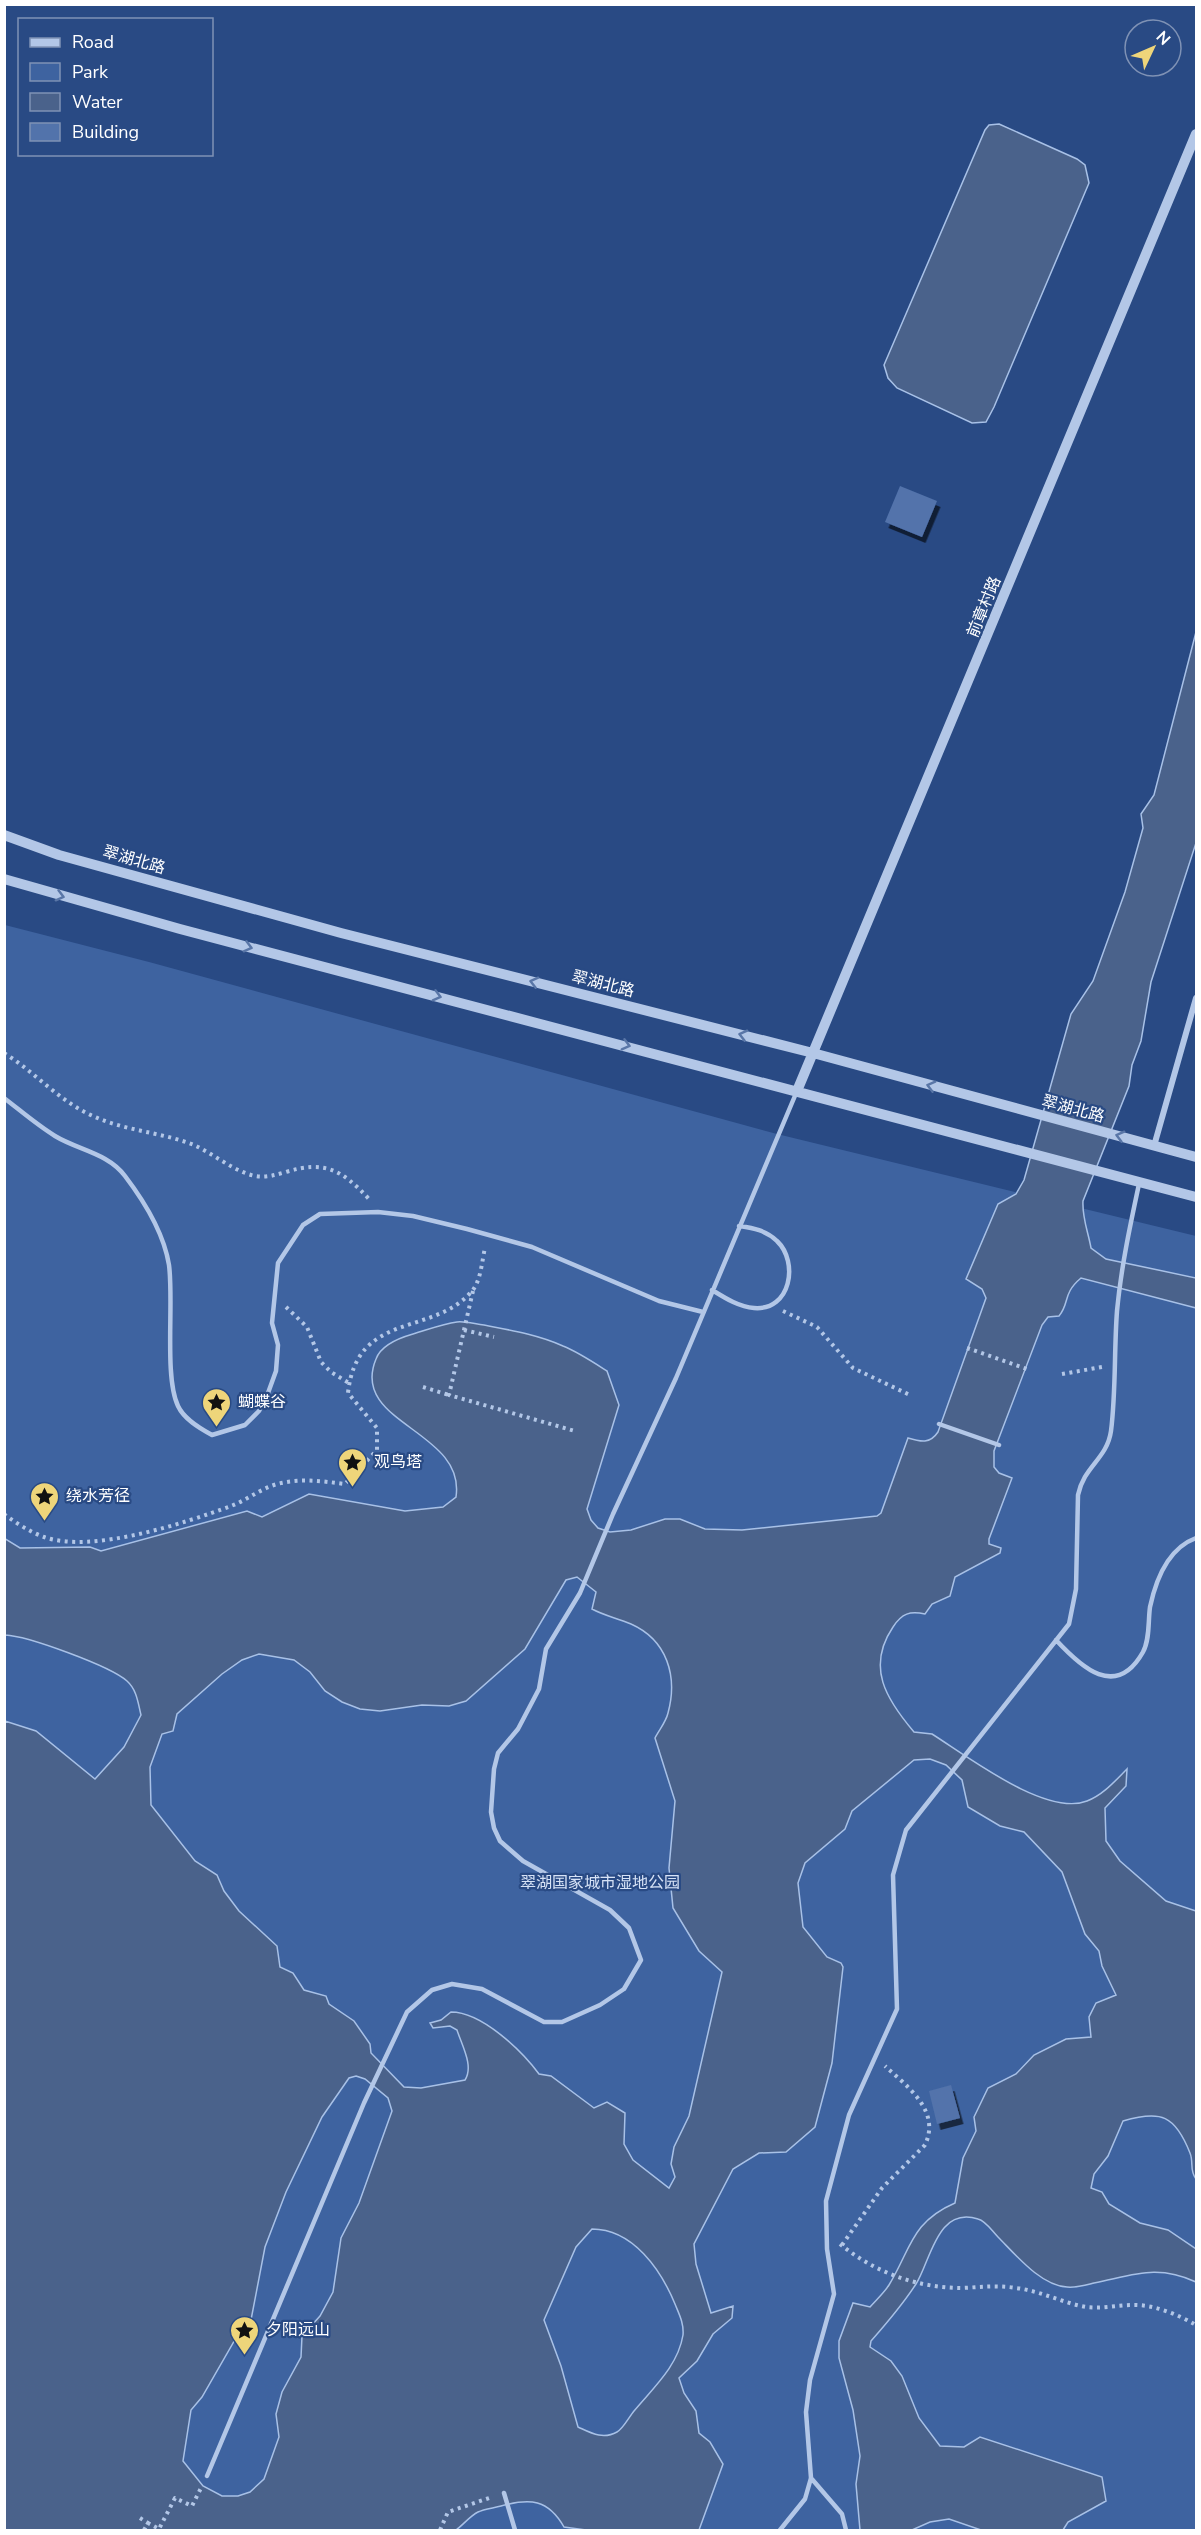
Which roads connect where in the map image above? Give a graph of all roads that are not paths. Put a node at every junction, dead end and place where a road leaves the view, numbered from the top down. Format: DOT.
graph roads {
  1 [pos="1197,134"];
  2 [pos="4,835"];
  3 [pos="4,879"];
  4 [pos="1197,998"];
  5 [pos="813,1053"];
  6 [pos="797,1091"];
  7 [pos="4,1098"];
  8 [pos="1154,1146"];
  9 [pos="1197,1157"];
  10 [pos="1140,1182"];
  11 [pos="1197,1197"];
  12 [pos="739,1226"];
  13 [pos="712,1290"];
  14 [pos="703,1312"];
  15 [pos="939,1424"];
  16 [pos="999,1445"];
  17 [pos="1197,1538"];
  18 [pos="1056,1640"];
  19 [pos="207,2476"];
  20 [pos="811,2478"];
  21 [pos="504,2493"];
  22 [pos="515,2530"];
  23 [pos="780,2530"];
  24 [pos="846,2530"];
  1 -- 5 [label="street, 前章村路"];
  5 -- 2 [label="street, 翠湖北路, one-way"];
  3 -- 6 [label="street, one-way"];
  4 -- 8 [label="street"];
  5 -- 6 [label="street, 前章村路"];
  8 -- 5 [label="street, 翠湖北路, one-way"];
  6 -- 10 [label="street"];
  6 -- 12 [label="lane"];
  7 -- 14 [label="lane"];
  8 -- 9 [label="street, 翠湖北路"];
  10 -- 11 [label="street"];
  10 -- 18 [label="lane"];
  12 -- 13 [label="lane"];
  12 -- 13 [label="lane"];
  13 -- 14 [label="lane"];
  14 -- 19 [label="lane"];
  15 -- 16 [label="lane"];
  17 -- 18 [label="lane"];
  18 -- 20 [label="lane"];
  20 -- 23 [label="lane"];
  20 -- 24 [label="lane"];
  21 -- 22 [label="lane"];
}
